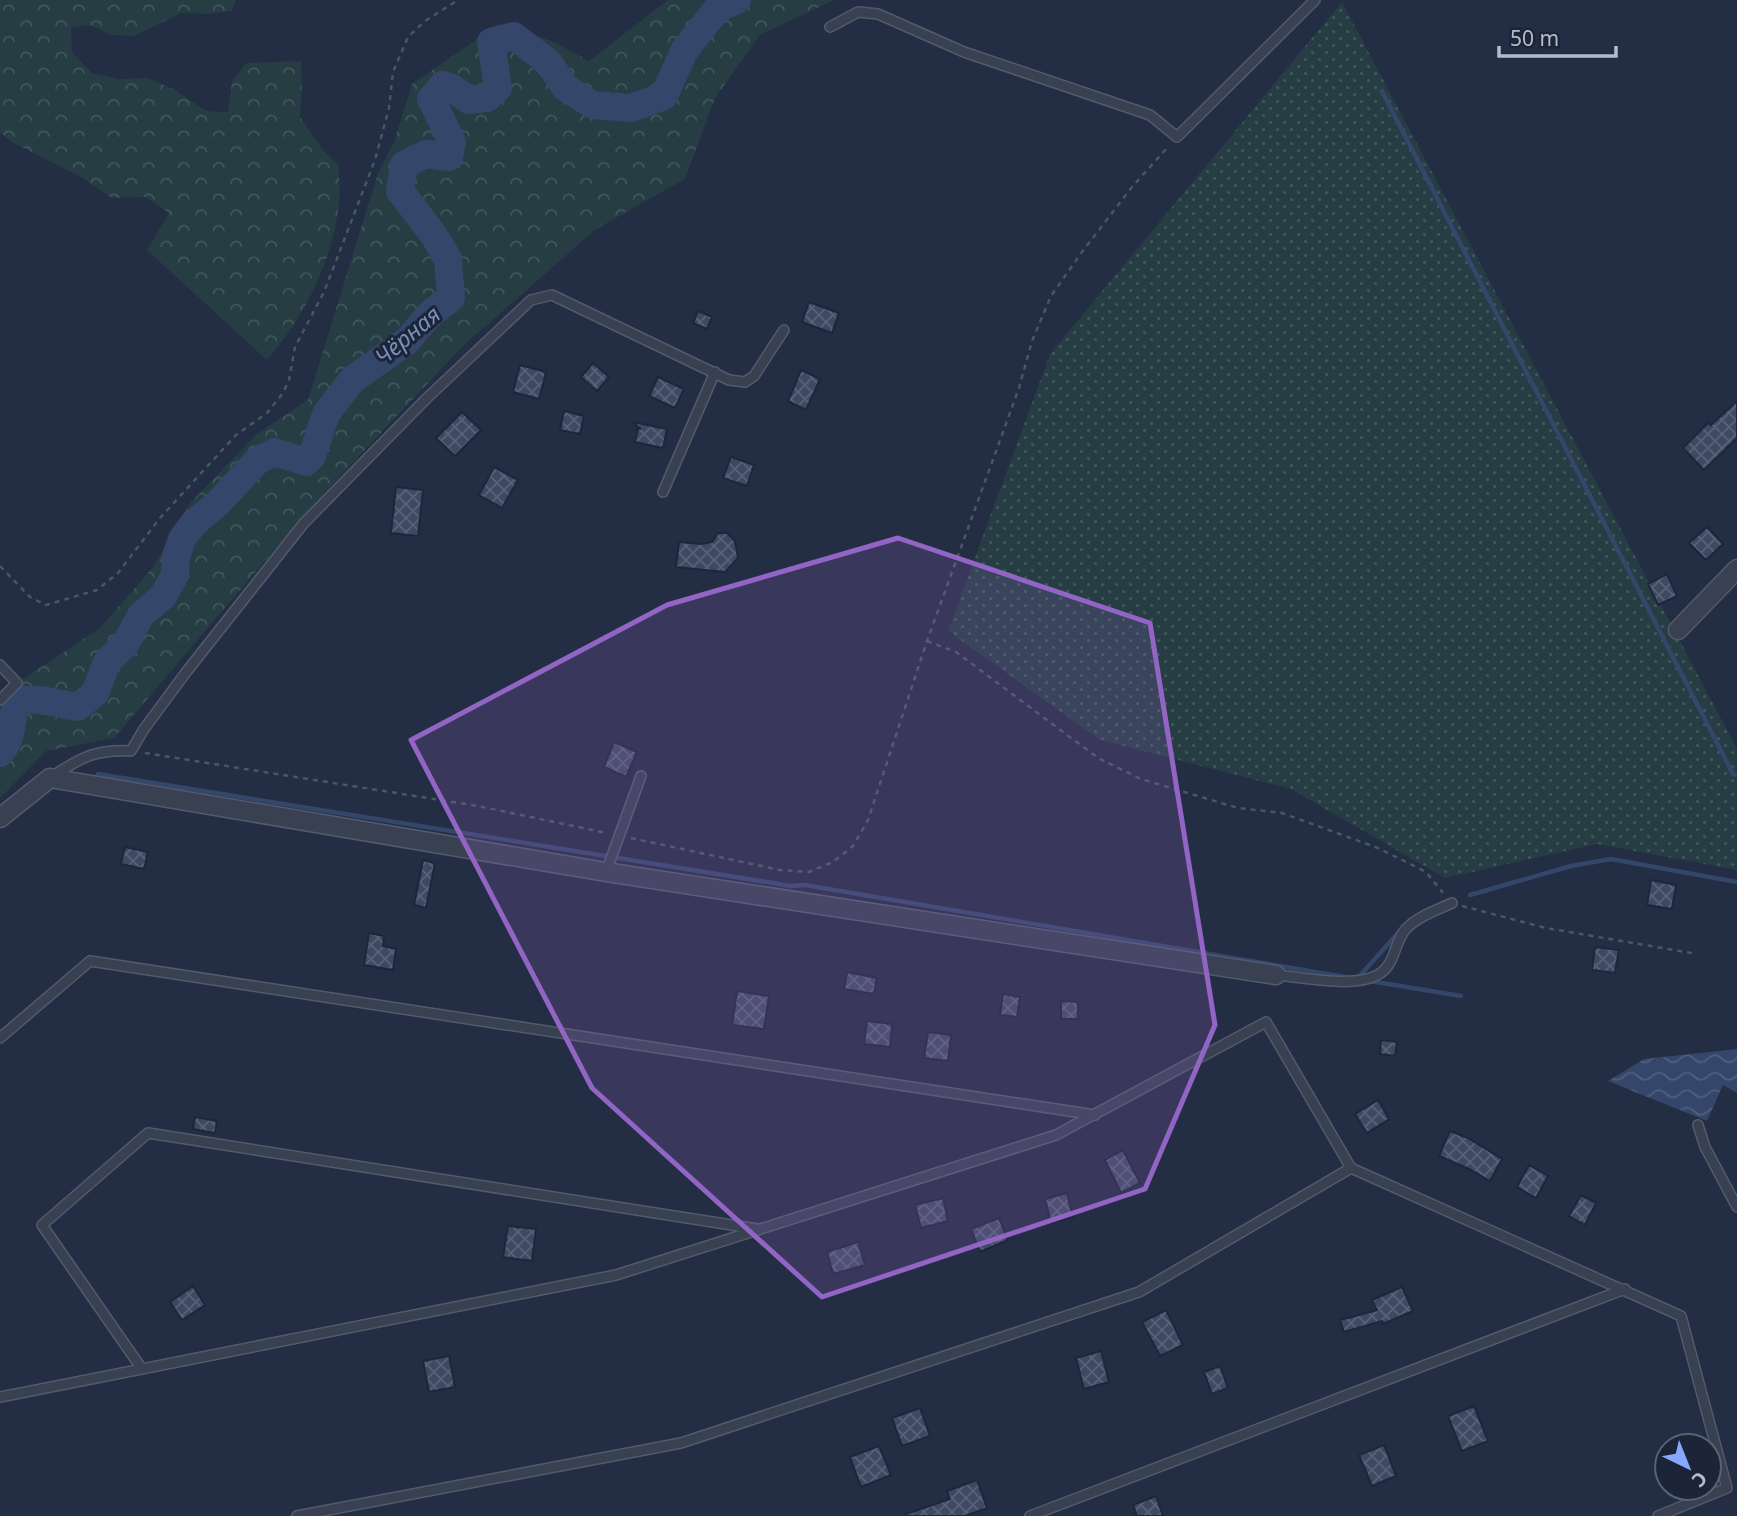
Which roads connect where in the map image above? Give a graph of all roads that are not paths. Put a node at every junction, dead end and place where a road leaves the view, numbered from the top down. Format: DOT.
graph roads {
  1 [pos="1315,0"];
  2 [pos="830,27"];
  3 [pos="784,330"];
  4 [pos="716,372"];
  5 [pos="663,492"];
  6 [pos="1737,569"];
  7 [pos="1678,630"];
  8 [pos="0,665"];
  9 [pos="0,700"];
  10 [pos="641,776"];
  11 [pos="50,778"];
  12 [pos="0,818"];
  13 [pos="607,872"];
  14 [pos="1452,903"];
  15 [pos="1276,975"];
  16 [pos="0,1038"];
  17 [pos="1095,1115"];
  18 [pos="1698,1125"];
  19 [pos="1351,1168"];
  20 [pos="1737,1207"];
  21 [pos="761,1230"];
  22 [pos="1625,1289"];
  23 [pos="142,1369"];
  24 [pos="0,1397"];
  25 [pos="297,1516"];
  26 [pos="1030,1516"];
  27 [pos="1658,1516"];
  1 -- 2 [label="lane"];
  3 -- 4 [label="lane"];
  4 -- 5 [label="lane"];
  4 -- 11 [label="lane"];
  6 -- 7 [label="street"];
  8 -- 9 [label="lane"];
  10 -- 13 [label="lane"];
  11 -- 12 [label="street"];
  11 -- 13 [label="street"];
  13 -- 15 [label="street"];
  14 -- 15 [label="lane"];
  16 -- 17 [label="lane"];
  17 -- 19 [label="lane"];
  17 -- 21 [label="lane"];
  18 -- 20 [label="lane"];
  19 -- 22 [label="lane"];
  19 -- 25 [label="lane"];
  21 -- 23 [label="lane"];
  21 -- 23 [label="lane"];
  22 -- 26 [label="lane"];
  22 -- 27 [label="lane"];
  23 -- 24 [label="lane"];
}
